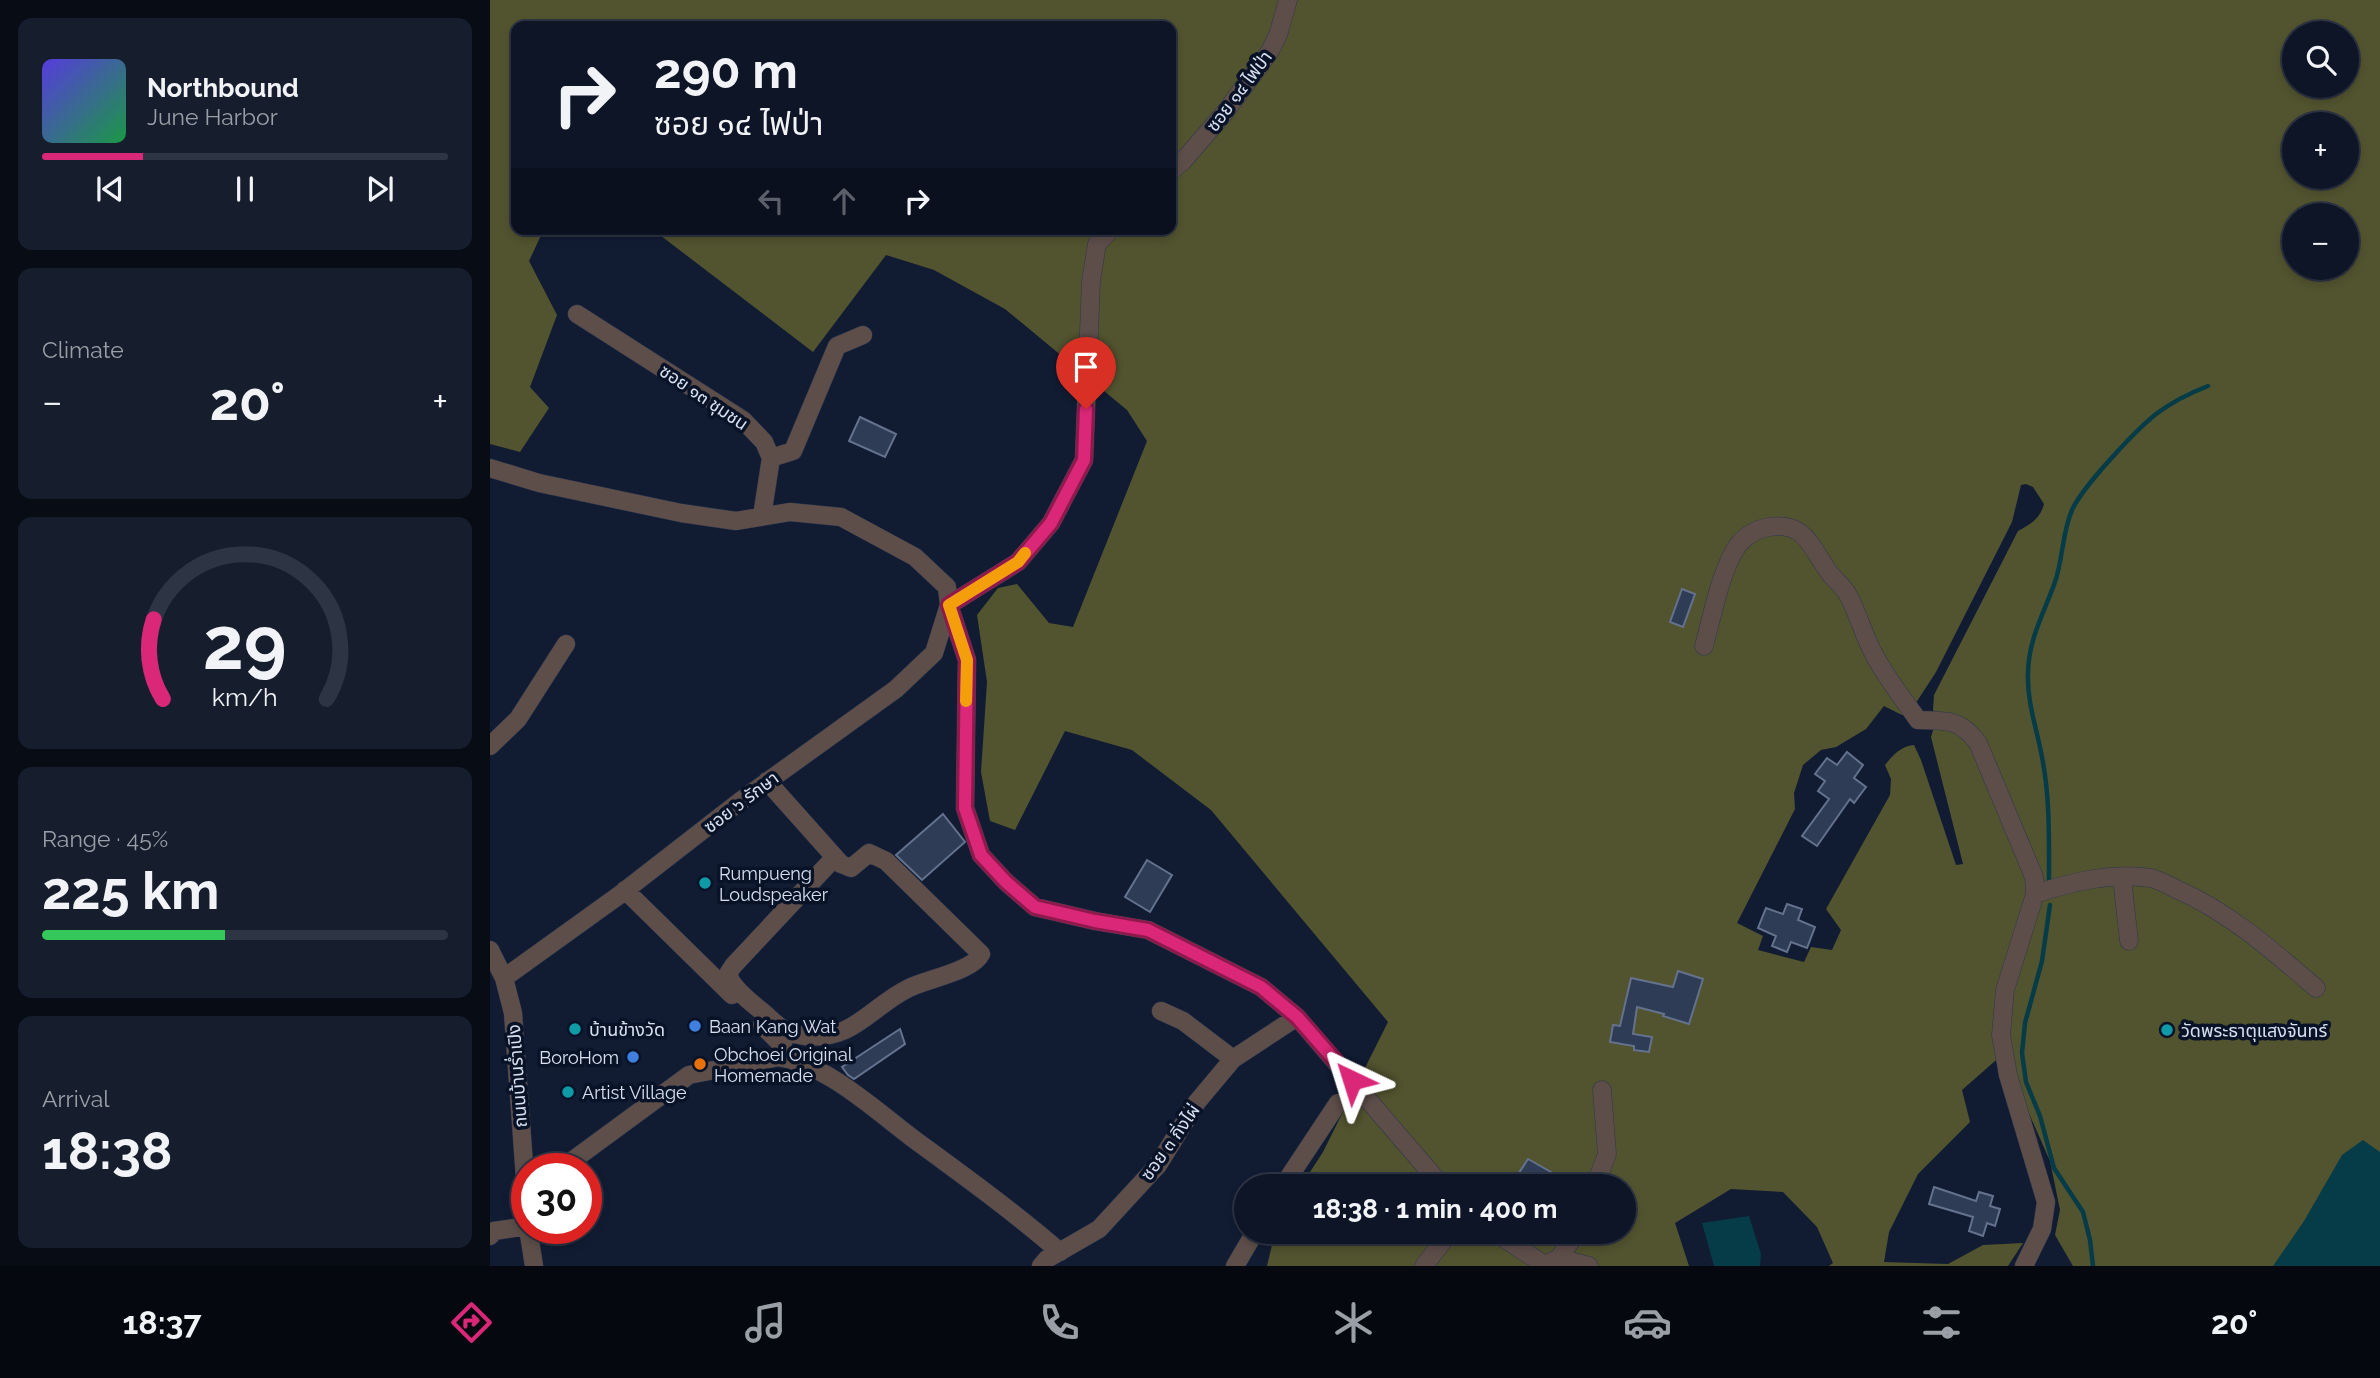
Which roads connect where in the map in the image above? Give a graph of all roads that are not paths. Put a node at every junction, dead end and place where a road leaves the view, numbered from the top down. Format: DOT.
graph roads {
  1 [pos="1288,0"];
  2 [pos="1176,167"];
  3 [pos="1105,235"];
  4 [pos="577,314"];
  5 [pos="863,335"];
  6 [pos="771,458"];
  7 [pos="490,468"];
  8 [pos="762,516"];
  9 [pos="949,605"];
  10 [pos="566,644"];
  11 [pos="1704,646"];
  12 [pos="490,746"];
  13 [pos="767,781"];
  14 [pos="835,857"];
  15 [pos="2122,877"];
  16 [pos="625,890"];
  17 [pos="2035,894"];
  18 [pos="2129,941"];
  19 [pos="490,950"];
  20 [pos="504,978"];
  21 [pos="2315,988"];
  22 [pos="1161,1012"];
  23 [pos="1297,1017"];
  24 [pos="779,1057"];
  25 [pos="1233,1059"];
  26 [pos="1602,1090"];
  27 [pos="1338,1103"];
  28 [pos="523,1153"];
  29 [pos="583,1153"];
  30 [pos="1291,1174"];
  31 [pos="1432,1174"];
  32 [pos="1600,1174"];
  33 [pos="511,1229"];
  34 [pos="490,1236"];
  35 [pos="530,1244"];
  36 [pos="1248,1244"];
  37 [pos="1441,1244"];
  38 [pos="1513,1244"];
  39 [pos="1569,1244"];
  40 [pos="1060,1252"];
  41 [pos="1559,1258"];
  42 [pos="534,1266"];
  43 [pos="1041,1266"];
  44 [pos="1235,1266"];
  45 [pos="1424,1266"];
  46 [pos="1589,1266"];
  47 [pos="2024,1266"];
  1 -- 2 [label="street, ซอย ๑๔ ไฟป่า"];
  3 -- 9 [label="street"];
  4 -- 6 [label="street, ซอย ๑๓ ชุมชน"];
  5 -- 6 [label="street"];
  6 -- 8 [label="street"];
  7 -- 8 [label="street"];
  8 -- 9 [label="street"];
  9 -- 13 [label="street, ซอย ๖ รักษา"];
  9 -- 23 [label="street"];
  10 -- 12 [label="street"];
  11 -- 17 [label="street"];
  13 -- 14 [label="street"];
  13 -- 16 [label="street, ซอย ๖ รักษา"];
  14 -- 14 [label="street"];
  15 -- 17 [label="street"];
  15 -- 18 [label="street"];
  15 -- 21 [label="street"];
  16 -- 20 [label="street, ซอย ๖ รักษา"];
  16 -- 24 [label="street"];
  17 -- 47 [label="street"];
  19 -- 20 [label="street, ถนนบ้านร่ำเปิง"];
  20 -- 28 [label="street, ถนนบ้านร่ำเปิง"];
  22 -- 25 [label="street"];
  23 -- 25 [label="street, ซอย ๓ กิ่งไผ่"];
  23 -- 31 [label="street"];
  24 -- 29 [label="street"];
  24 -- 40 [label="street"];
  25 -- 40 [label="street, ซอย ๓ กิ่งไผ่"];
  26 -- 32 [label="street"];
  27 -- 30 [label="street"];
  33 -- 34 [label="street"];
  35 -- 42 [label="street"];
  36 -- 44 [label="street"];
  37 -- 45 [label="street"];
  38 -- 41 [label="street"];
  39 -- 41 [label="street"];
  40 -- 43 [label="street, ซอย ๓ กิ่งไผ่"];
  41 -- 46 [label="street"];
}
